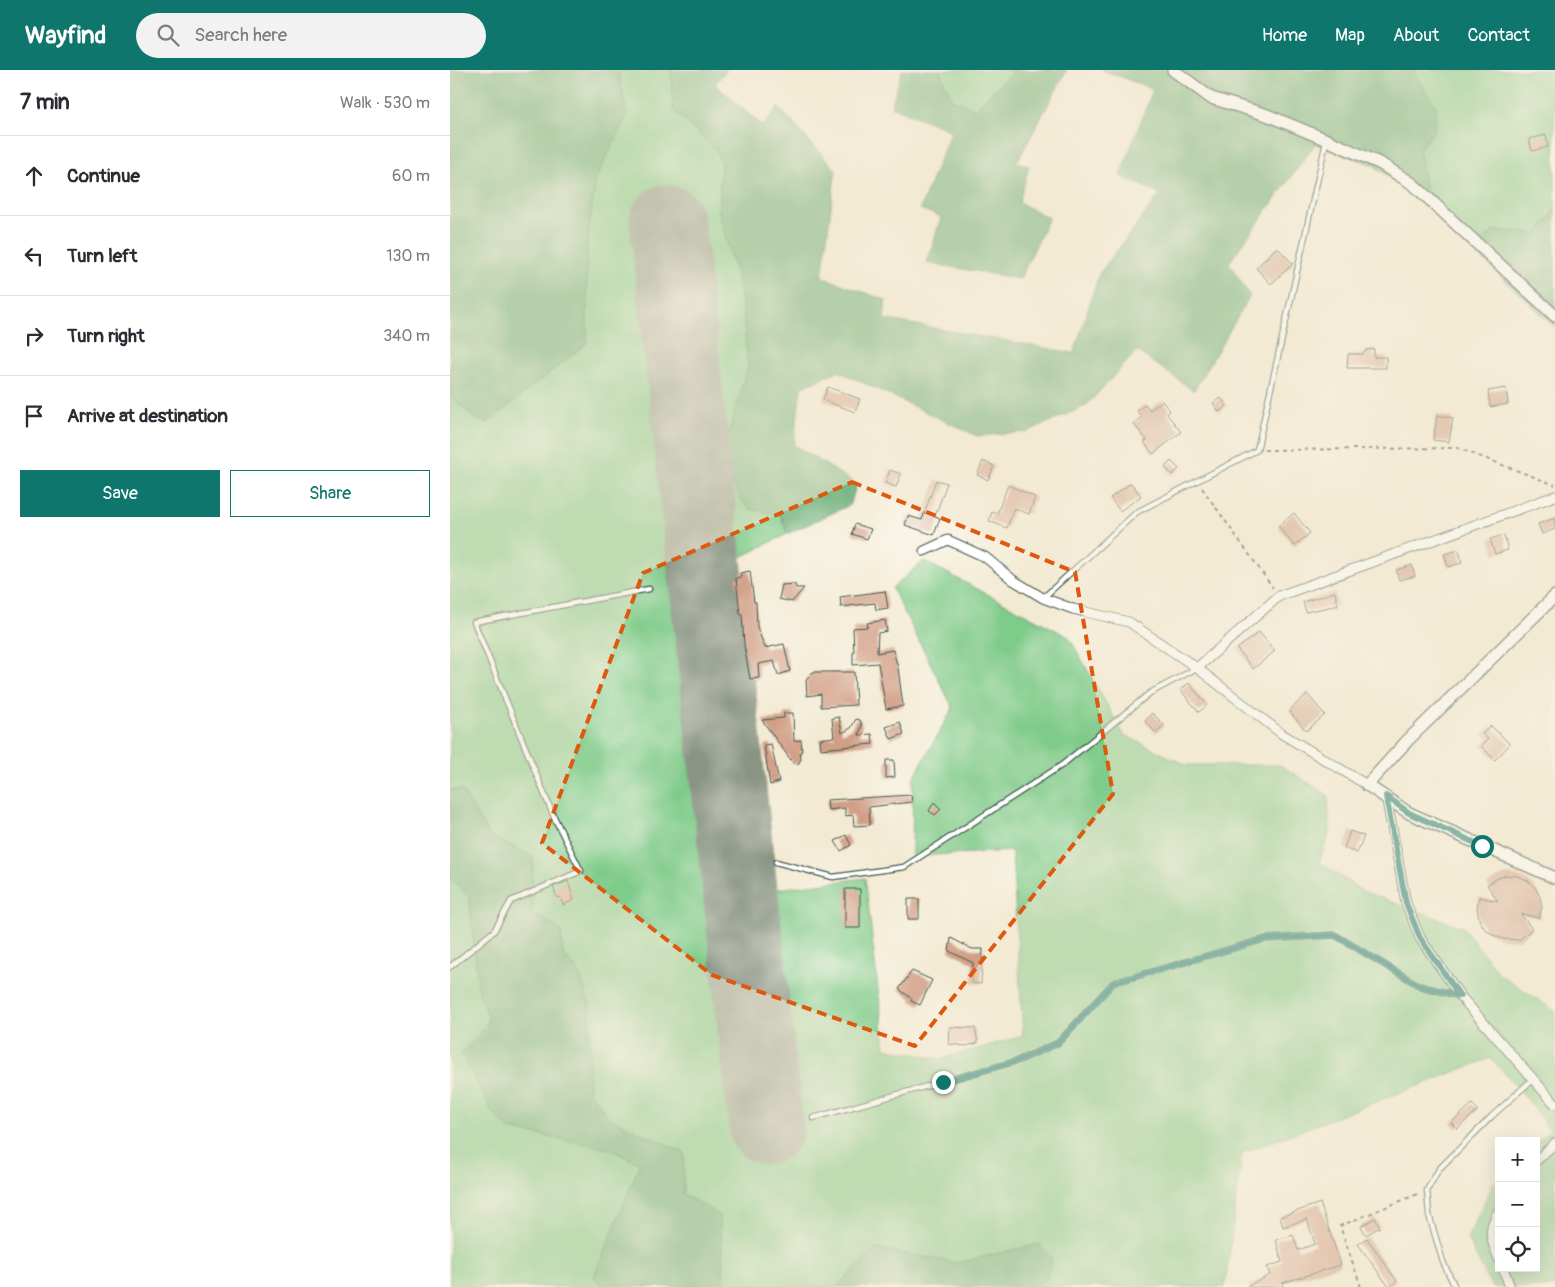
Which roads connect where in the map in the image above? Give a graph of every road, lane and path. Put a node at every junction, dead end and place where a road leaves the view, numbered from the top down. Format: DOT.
graph roads {
  1 [pos="1173,70"];
  2 [pos="1327,140"];
  3 [pos="1555,316"];
  4 [pos="1257,450"];
  5 [pos="1197,482"];
  6 [pos="1555,485"];
  7 [pos="1555,496"];
  8 [pos="924,551"];
  9 [pos="649,588"];
  10 [pos="1279,596"];
  11 [pos="1555,596"];
  12 [pos="1042,598"];
  13 [pos="1197,668"];
  14 [pos="1367,785"];
  15 [pos="1386,796"];
  16 [pos="776,862"];
  17 [pos="1555,878"];
  18 [pos="450,967"];
  19 [pos="1460,996"];
  20 [pos="1533,1079"];
  21 [pos="1555,1104"];
  22 [pos="813,1118"];
  23 [pos="1555,1143"];
  24 [pos="1540,1157"];
  25 [pos="1427,1190"];
  26 [pos="1495,1218"];
  27 [pos="1495,1250"];
  28 [pos="1504,1272"];
  29 [pos="1362,1287"];
  30 [pos="1455,1287"];
  31 [pos="1510,1287"];
  1 -- 2 [label="street"];
  2 -- 3 [label="street"];
  2 -- 4 [label="lane"];
  4 -- 5 [label="lane"];
  4 -- 6 [label="path"];
  5 -- 10 [label="path"];
  5 -- 12 [label="lane"];
  7 -- 10 [label="street"];
  8 -- 12 [label="street"];
  9 -- 18 [label="lane"];
  10 -- 13 [label="street"];
  11 -- 14 [label="street"];
  12 -- 13 [label="street"];
  13 -- 14 [label="street"];
  13 -- 16 [label="lane"];
  14 -- 15 [label="street"];
  15 -- 17 [label="street"];
  15 -- 19 [label="street"];
  19 -- 20 [label="street"];
  19 -- 22 [label="lane"];
  20 -- 21 [label="street"];
  20 -- 25 [label="lane"];
  23 -- 24 [label="street"];
  25 -- 29 [label="path"];
  25 -- 30 [label="lane"];
  26 -- 27 [label="street"];
  28 -- 31 [label="street"];
}
